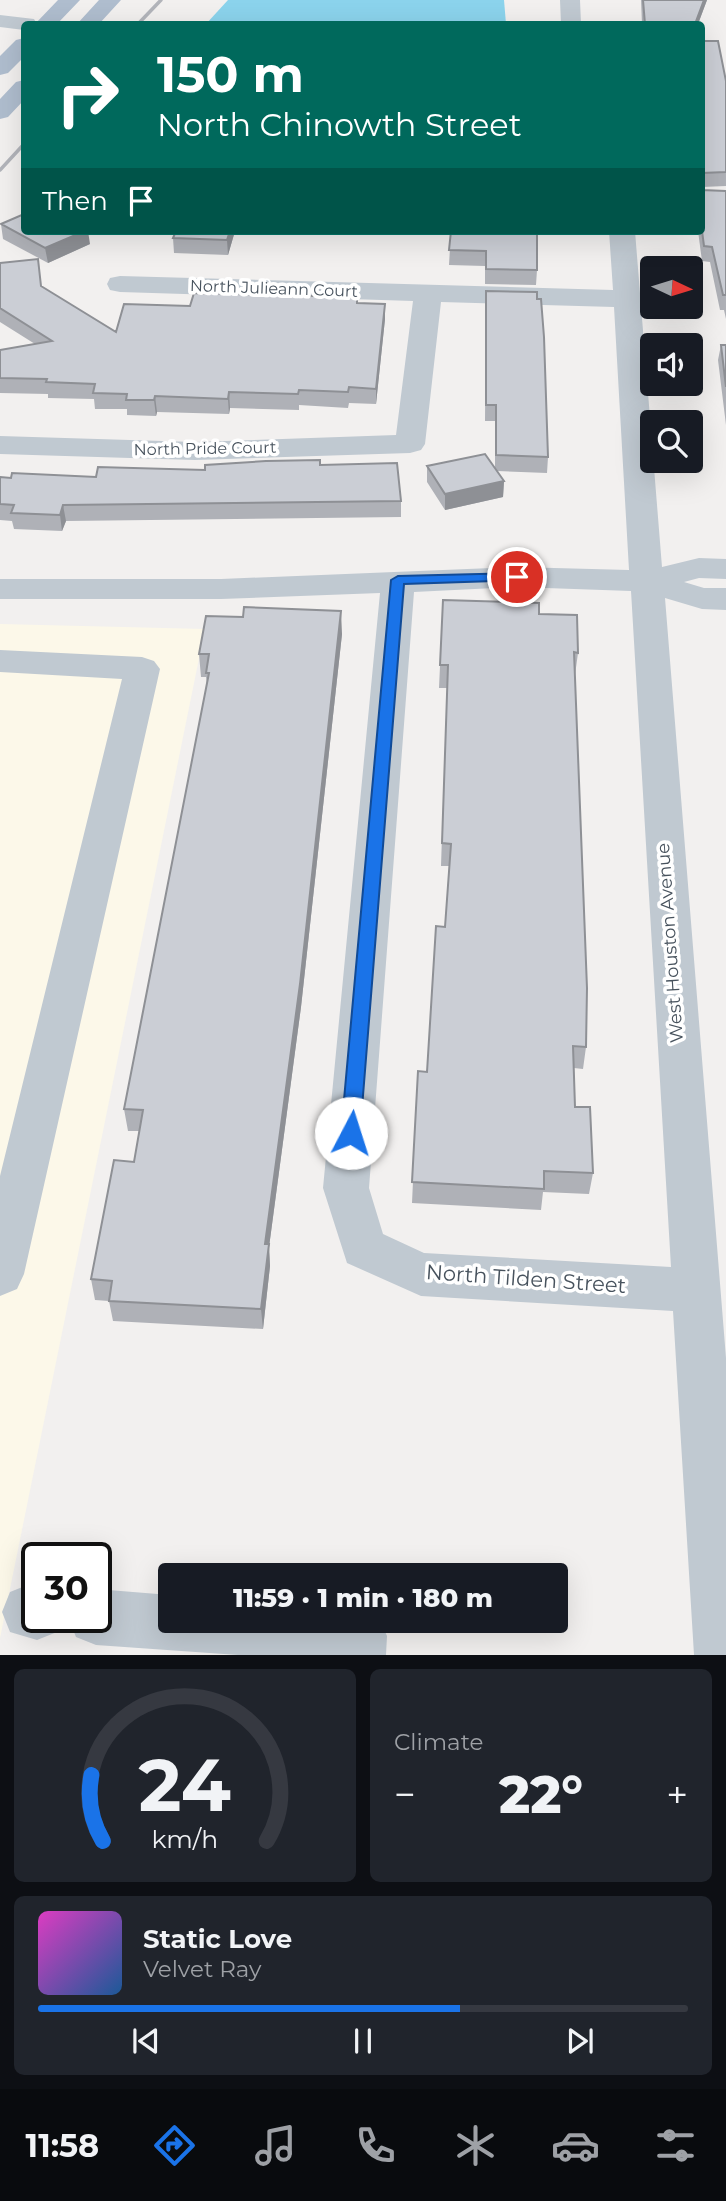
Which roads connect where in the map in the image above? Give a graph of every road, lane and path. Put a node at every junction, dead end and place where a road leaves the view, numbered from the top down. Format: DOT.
graph roads {
  1 [pos="71,0"];
  2 [pos="111,0"];
  3 [pos="570,0"];
  4 [pos="0,21"];
  5 [pos="48,21"];
  6 [pos="90,21"];
  7 [pos="571,21"];
  8 [pos="21,23"];
  9 [pos="0,30"];
  10 [pos="21,33"];
  11 [pos="21,47"];
  12 [pos="0,68"];
  13 [pos="21,74"];
  14 [pos="21,90"];
  15 [pos="0,93"];
  16 [pos="0,112"];
  17 [pos="622,235"];
  18 [pos="120,284"];
  19 [pos="428,293"];
  20 [pos="625,299"];
  21 [pos="0,445"];
  22 [pos="726,569"];
  23 [pos="398,580"];
  24 [pos="645,581"];
  25 [pos="0,589"];
  26 [pos="726,599"];
  27 [pos="0,662"];
  28 [pos="0,1275"];
  29 [pos="694,1290"];
  30 [pos="112,1618"];
  31 [pos="358,1655"];
  32 [pos="722,1655"];
  1 -- 5 [label="main road"];
  2 -- 6 [label="main road"];
  3 -- 7 [label="street"];
  4 -- 8 [label="street"];
  9 -- 10 [label="street"];
  11 -- 12 [label="main road"];
  13 -- 15 [label="main road"];
  14 -- 16 [label="main road"];
  17 -- 20 [label="street, West Houston Avenue"];
  18 -- 19 [label="street, North Julieann Court"];
  19 -- 20 [label="street, North Julieann Court"];
  19 -- 21 [label="street, North Pride Court"];
  20 -- 24 [label="street, West Houston Avenue"];
  22 -- 24 [label="street"];
  23 -- 24 [label="street"];
  23 -- 25 [label="street"];
  23 -- 29 [label="street, North Tilden Street"];
  24 -- 26 [label="street"];
  24 -- 29 [label="street, West Houston Avenue"];
  27 -- 28 [label="street"];
  29 -- 32 [label="street, West Houston Avenue"];
  30 -- 31 [label="street"];
}
